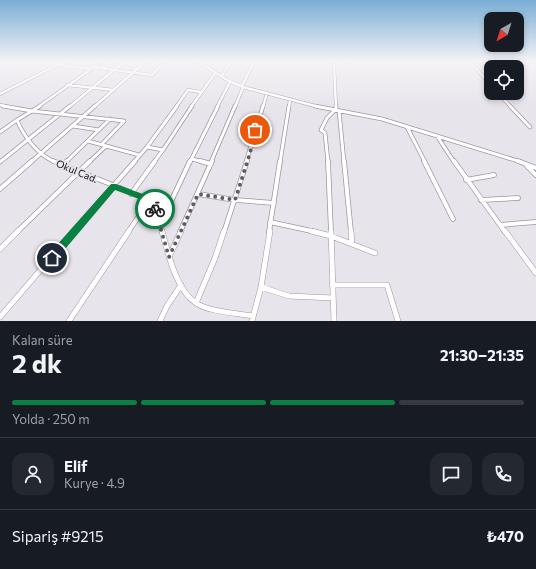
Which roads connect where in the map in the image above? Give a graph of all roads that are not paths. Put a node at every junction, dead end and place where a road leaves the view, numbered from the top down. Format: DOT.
graph roads {
  1 [pos="35,77"];
  2 [pos="79,77"];
  3 [pos="105,77"];
  4 [pos="129,77"];
  5 [pos="212,77"];
  6 [pos="223,77"];
  7 [pos="247,77"];
  8 [pos="335,77"];
  9 [pos="230,82"];
  10 [pos="67,85"];
  11 [pos="242,86"];
  12 [pos="92,88"];
  13 [pos="114,90"];
  14 [pos="201,92"];
  15 [pos="267,93"];
  16 [pos="0,94"];
  17 [pos="290,99"];
  18 [pos="505,100"];
  19 [pos="0,106"];
  20 [pos="32,110"];
  21 [pos="337,111"];
  22 [pos="61,113"];
  23 [pos="85,116"];
  24 [pos="110,119"];
  25 [pos="17,120"];
  26 [pos="73,126"];
  27 [pos="407,127"];
  28 [pos="530,127"];
  29 [pos="99,130"];
  30 [pos="0,132"];
  31 [pos="437,136"];
  32 [pos="29,139"];
  33 [pos="88,141"];
  34 [pos="104,145"];
  35 [pos="147,147"];
  36 [pos="163,150"];
  37 [pos="41,154"];
  38 [pos="140,155"];
  39 [pos="192,159"];
  40 [pos="0,162"];
  41 [pos="211,164"];
  42 [pos="525,164"];
  43 [pos="63,165"];
  44 [pos="536,168"];
  45 [pos="79,173"];
  46 [pos="494,175"];
  47 [pos="536,175"];
  48 [pos="466,180"];
  49 [pos="113,186"];
  50 [pos="0,190"];
  51 [pos="131,194"];
  52 [pos="198,194"];
  53 [pos="518,198"];
  54 [pos="150,200"];
  55 [pos="235,200"];
  56 [pos="481,200"];
  57 [pos="274,203"];
  58 [pos="453,219"];
  59 [pos="159,221"];
  60 [pos="270,222"];
  61 [pos="536,222"];
  62 [pos="500,225"];
  63 [pos="330,236"];
  64 [pos="352,244"];
  65 [pos="0,249"];
  66 [pos="375,253"];
  67 [pos="169,257"];
  68 [pos="536,273"];
  69 [pos="181,285"];
  70 [pos="332,285"];
  71 [pos="261,287"];
  72 [pos="333,298"];
  73 [pos="196,303"];
  74 [pos="0,317"];
  75 [pos="253,319"];
  76 [pos="69,321"];
  77 [pos="160,321"];
  78 [pos="334,321"];
  79 [pos="398,321"];
  1 -- 16 [label="street"];
  2 -- 10 [label="street"];
  3 -- 12 [label="street"];
  4 -- 13 [label="street"];
  5 -- 14 [label="street"];
  6 -- 9 [label="street"];
  7 -- 11 [label="street"];
  8 -- 21 [label="street"];
  9 -- 11 [label="street"];
  9 -- 39 [label="street"];
  10 -- 12 [label="street"];
  10 -- 20 [label="street"];
  11 -- 15 [label="street"];
  11 -- 41 [label="street"];
  12 -- 13 [label="street"];
  12 -- 22 [label="street"];
  13 -- 23 [label="street"];
  14 -- 35 [label="street"];
  14 -- 36 [label="street"];
  15 -- 17 [label="street"];
  15 -- 55 [label="street"];
  17 -- 21 [label="street"];
  17 -- 57 [label="street"];
  18 -- 28 [label="street"];
  19 -- 20 [label="street"];
  20 -- 22 [label="street"];
  20 -- 25 [label="street"];
  21 -- 27 [label="street"];
  21 -- 63 [label="street"];
  21 -- 64 [label="street"];
  22 -- 23 [label="street"];
  22 -- 32 [label="street"];
  23 -- 24 [label="street"];
  23 -- 26 [label="street"];
  24 -- 29 [label="street"];
  24 -- 34 [label="street"];
  25 -- 30 [label="street"];
  25 -- 32 [label="street, Okul Cad."];
  26 -- 29 [label="street"];
  26 -- 37 [label="street"];
  27 -- 31 [label="street"];
  27 -- 58 [label="street"];
  29 -- 33 [label="street"];
  31 -- 42 [label="street"];
  31 -- 48 [label="street"];
  32 -- 37 [label="street, Okul Cad."];
  32 -- 40 [label="street"];
  33 -- 34 [label="street"];
  33 -- 43 [label="street"];
  34 -- 38 [label="street"];
  34 -- 45 [label="street"];
  35 -- 36 [label="street"];
  35 -- 38 [label="street"];
  36 -- 51 [label="street"];
  37 -- 43 [label="street, Okul Cad."];
  37 -- 50 [label="street"];
  38 -- 49 [label="street"];
  39 -- 41 [label="street"];
  39 -- 59 [label="street"];
  41 -- 52 [label="street"];
  42 -- 44 [label="street"];
  42 -- 47 [label="street"];
  43 -- 45 [label="street, Okul Cad."];
  45 -- 49 [label="street, Okul Cad."];
  45 -- 65 [label="street"];
  46 -- 48 [label="street"];
  48 -- 56 [label="street"];
  49 -- 51 [label="street, Okul Cad."];
  49 -- 74 [label="street"];
  51 -- 54 [label="street, Okul Cad."];
  52 -- 55 [label="street"];
  52 -- 67 [label="street"];
  53 -- 56 [label="street"];
  54 -- 59 [label="street"];
  54 -- 76 [label="street"];
  55 -- 57 [label="street"];
  55 -- 73 [label="street"];
  56 -- 62 [label="street"];
  57 -- 60 [label="street"];
  59 -- 67 [label="street"];
  60 -- 63 [label="street"];
  60 -- 71 [label="street"];
  61 -- 62 [label="street"];
  62 -- 68 [label="street"];
  63 -- 64 [label="street"];
  63 -- 70 [label="street"];
  64 -- 66 [label="street"];
  67 -- 69 [label="street"];
  69 -- 73 [label="street"];
  69 -- 77 [label="street"];
  70 -- 72 [label="street"];
  70 -- 79 [label="street"];
  71 -- 72 [label="street"];
  71 -- 75 [label="street"];
  72 -- 78 [label="street"];
  73 -- 75 [label="street"];
}
